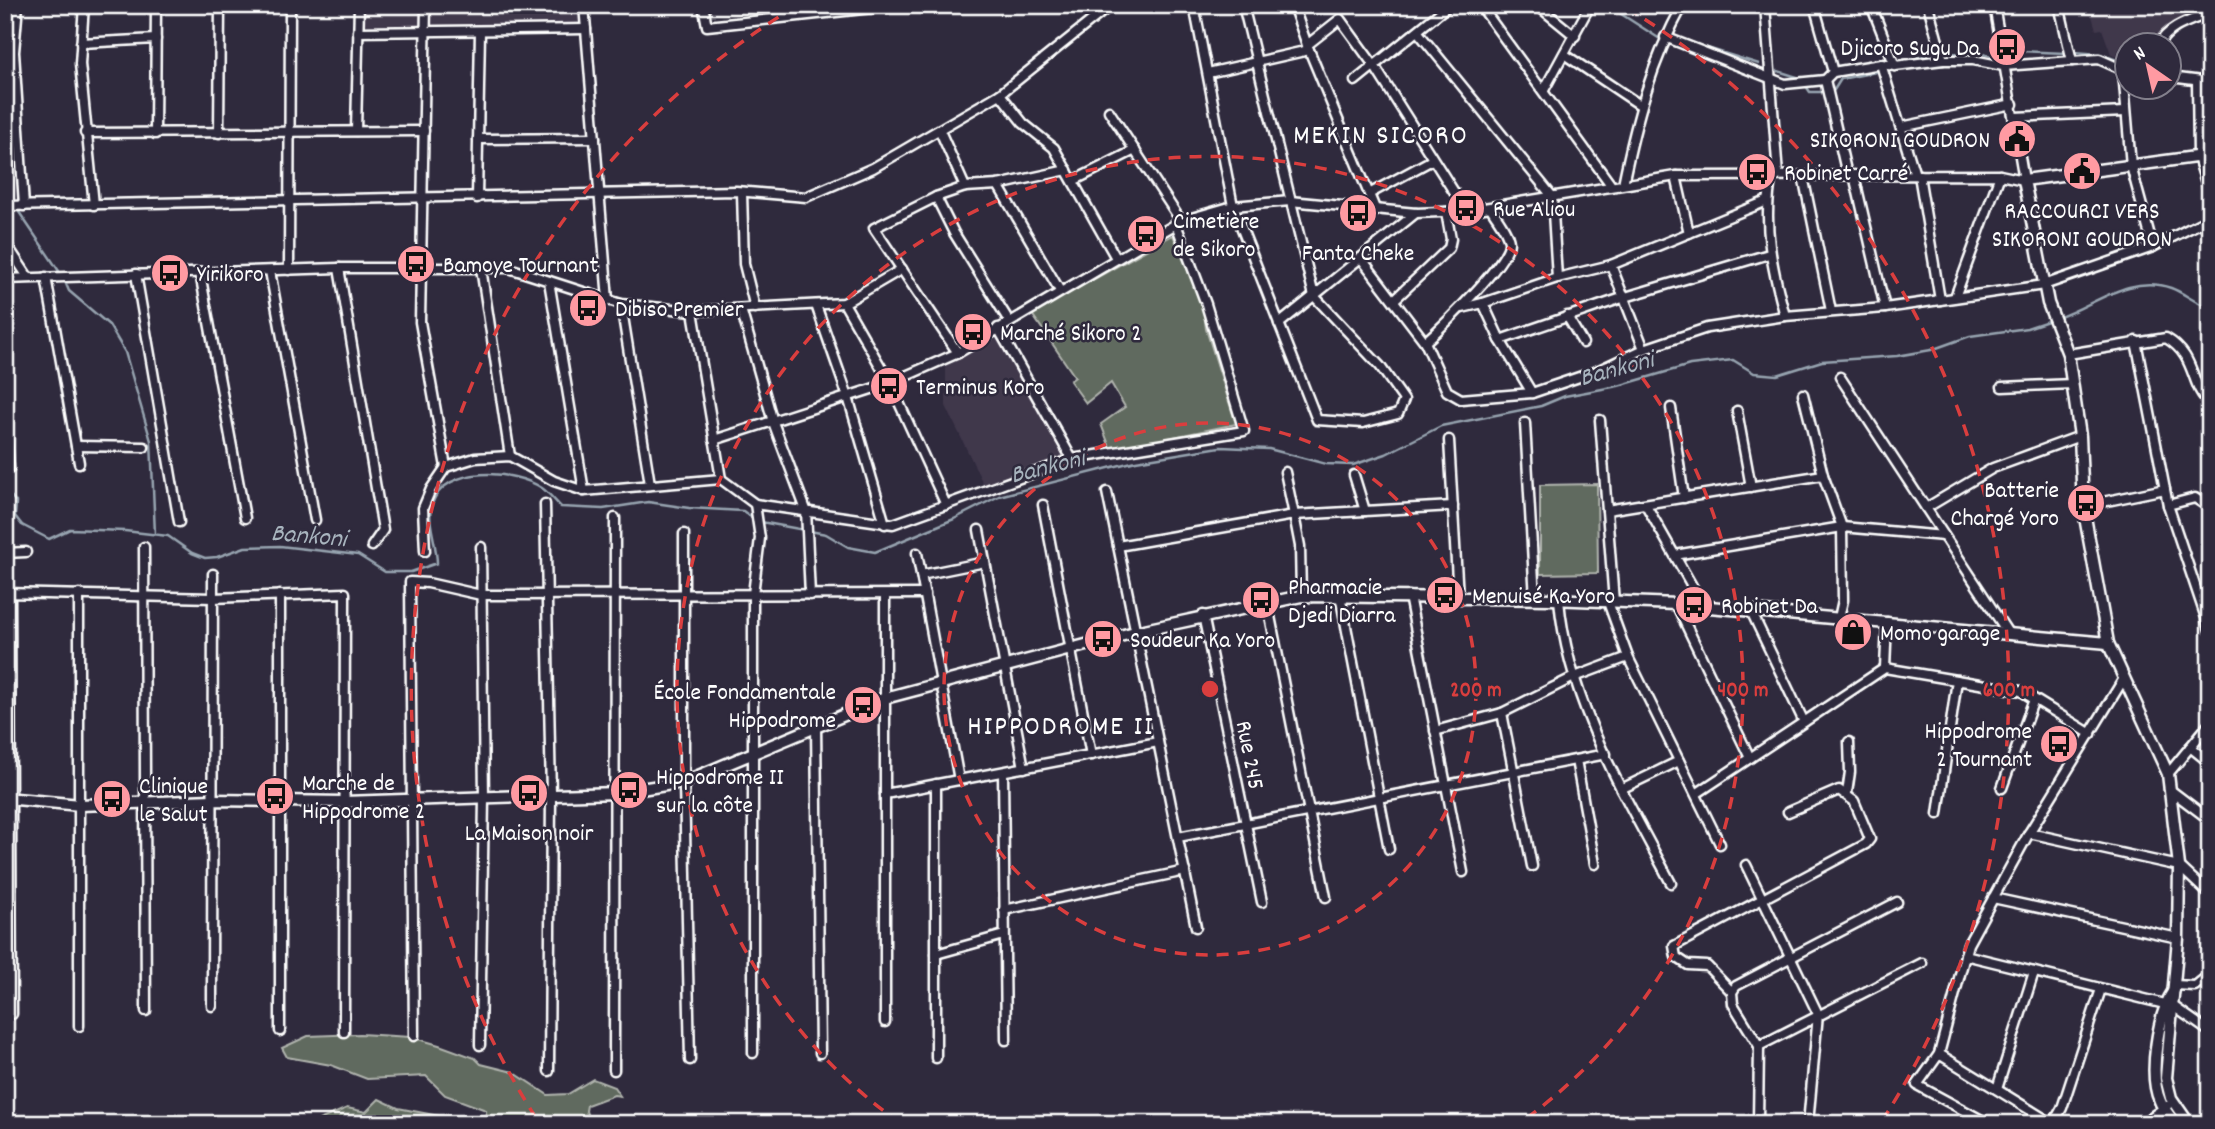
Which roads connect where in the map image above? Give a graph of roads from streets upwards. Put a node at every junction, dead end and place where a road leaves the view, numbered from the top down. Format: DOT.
graph roads {
  1 [pos="18,5"];
  2 [pos="84,5"];
  3 [pos="156,5"];
  4 [pos="220,5"];
  5 [pos="290,5"];
  6 [pos="359,5"];
  7 [pos="426,5"];
  8 [pos="584,5"];
  9 [pos="704,5"];
  10 [pos="900,5"];
  11 [pos="1111,5"];
  12 [pos="1194,5"];
  13 [pos="1243,5"];
  14 [pos="1293,5"];
  15 [pos="1449,5"];
  16 [pos="1480,5"];
  17 [pos="1538,5"];
  18 [pos="1683,5"];
  19 [pos="1765,5"];
  20 [pos="1814,5"];
  21 [pos="1871,5"];
  22 [pos="1928,5"];
  23 [pos="1994,5"];
  24 [pos="2059,5"];
  25 [pos="1588,9"];
  26 [pos="2210,13"];
  27 [pos="586,29"];
  28 [pos="480,31"];
  29 [pos="358,32"];
  30 [pos="426,32"];
  31 [pos="1418,32"];
  32 [pos="2169,32"];
  33 [pos="1575,36"];
  34 [pos="1665,37"];
  35 [pos="156,39"];
  36 [pos="81,43"];
  37 [pos="1308,47"];
  38 [pos="1564,54"];
  39 [pos="1943,60"];
  40 [pos="2072,61"];
  41 [pos="1257,63"];
  42 [pos="1881,64"];
  43 [pos="1895,66"];
  44 [pos="2003,66"];
  45 [pos="2114,66"];
  46 [pos="1375,67"];
  47 [pos="1833,72"];
  48 [pos="1208,73"];
  49 [pos="1771,78"];
  50 [pos="2184,79"];
  51 [pos="1825,80"];
  52 [pos="2197,80"];
  53 [pos="1355,81"];
  54 [pos="2210,82"];
  55 [pos="1544,90"];
  56 [pos="1000,94"];
  57 [pos="2125,102"];
  58 [pos="2013,104"];
  59 [pos="1640,105"];
  60 [pos="1109,111"];
  61 [pos="2125,112"];
  62 [pos="2015,117"];
  63 [pos="1901,127"];
  64 [pos="356,131"];
  65 [pos="424,131"];
  66 [pos="940,131"];
  67 [pos="289,132"];
  68 [pos="85,133"];
  69 [pos="219,133"];
  70 [pos="155,134"];
  71 [pos="595,138"];
  72 [pos="478,139"];
  73 [pos="1135,150"];
  74 [pos="2210,155"];
  75 [pos="2198,157"];
  76 [pos="1432,160"];
  77 [pos="2131,166"];
  78 [pos="1067,170"];
  79 [pos="1775,174"];
  80 [pos="1851,175"];
  81 [pos="1917,175"];
  82 [pos="2000,175"];
  83 [pos="1676,176"];
  84 [pos="1803,176"];
  85 [pos="2024,180"];
  86 [pos="1073,181"];
  87 [pos="1622,184"];
  88 [pos="998,185"];
  89 [pos="1611,185"];
  90 [pos="965,187"];
  91 [pos="742,192"];
  92 [pos="1368,194"];
  93 [pos="599,195"];
  94 [pos="2210,195"];
  95 [pos="1552,196"];
  96 [pos="936,197"];
  97 [pos="477,198"];
  98 [pos="423,199"];
  99 [pos="1290,201"];
  100 [pos="1767,201"];
  101 [pos="289,202"];
  102 [pos="94,205"];
  103 [pos="5,206"];
  104 [pos="24,206"];
  105 [pos="1233,206"];
  106 [pos="1491,208"];
  107 [pos="1376,211"];
  108 [pos="1466,211"];
  109 [pos="1446,212"];
  110 [pos="1416,213"];
  111 [pos="2210,218"];
  112 [pos="1178,222"];
  113 [pos="1689,233"];
  114 [pos="5,242"];
  115 [pos="2153,247"];
  116 [pos="1769,254"];
  117 [pos="1116,258"];
  118 [pos="1360,258"];
  119 [pos="1611,265"];
  120 [pos="339,268"];
  121 [pos="421,268"];
  122 [pos="481,268"];
  123 [pos="902,269"];
  124 [pos="289,270"];
  125 [pos="270,271"];
  126 [pos="200,272"];
  127 [pos="136,274"];
  128 [pos="47,277"];
  129 [pos="28,278"];
  130 [pos="1556,278"];
  131 [pos="5,279"];
  132 [pos="549,281"];
  133 [pos="2044,285"];
  134 [pos="1060,290"];
  135 [pos="1314,296"];
  136 [pos="1955,297"];
  137 [pos="1622,298"];
  138 [pos="608,299"];
  139 [pos="1394,300"];
  140 [pos="1940,300"];
  141 [pos="844,303"];
  142 [pos="1483,303"];
  143 [pos="621,304"];
  144 [pos="816,305"];
  145 [pos="755,308"];
  146 [pos="1462,308"];
  147 [pos="1885,308"];
  148 [pos="741,309"];
  149 [pos="693,311"];
  150 [pos="1831,311"];
  151 [pos="1567,316"];
  152 [pos="1785,316"];
  153 [pos="1009,321"];
  154 [pos="1279,324"];
  155 [pos="998,328"];
  156 [pos="1500,340"];
  157 [pos="2136,341"];
  158 [pos="1425,342"];
  159 [pos="1583,343"];
  160 [pos="1644,349"];
  161 [pos="958,353"];
  162 [pos="2068,354"];
  163 [pos="1840,377"];
  164 [pos="890,383"];
  165 [pos="2073,384"];
  166 [pos="2003,387"];
  167 [pos="1532,393"];
  168 [pos="1803,394"];
  169 [pos="848,397"];
  170 [pos="2207,401"];
  171 [pos="1671,408"];
  172 [pos="1737,411"];
  173 [pos="5,414"];
  174 [pos="1600,420"];
  175 [pos="774,422"];
  176 [pos="1525,423"];
  177 [pos="2080,436"];
  178 [pos="714,440"];
  179 [pos="1449,440"];
  180 [pos="76,446"];
  181 [pos="144,447"];
  182 [pos="510,456"];
  183 [pos="1072,458"];
  184 [pos="79,463"];
  185 [pos="446,467"];
  186 [pos="9,470"];
  187 [pos="1285,472"];
  188 [pos="1354,475"];
  189 [pos="1823,475"];
  190 [pos="721,479"];
  191 [pos="650,484"];
  192 [pos="1751,487"];
  193 [pos="2165,489"];
  194 [pos="584,491"];
  195 [pos="1107,492"];
  196 [pos="1684,498"];
  197 [pos="545,504"];
  198 [pos="755,504"];
  199 [pos="946,505"];
  200 [pos="1043,505"];
  201 [pos="1646,505"];
  202 [pos="2168,505"];
  203 [pos="1453,506"];
  204 [pos="2083,506"];
  205 [pos="1926,508"];
  206 [pos="2210,508"];
  207 [pos="806,510"];
  208 [pos="1607,510"];
  209 [pos="1365,511"];
  210 [pos="1294,515"];
  211 [pos="245,518"];
  212 [pos="615,518"];
  213 [pos="315,520"];
  214 [pos="178,522"];
  215 [pos="885,524"];
  216 [pos="1842,527"];
  217 [pos="979,530"];
  218 [pos="684,534"];
  219 [pos="1944,536"];
  220 [pos="372,546"];
  221 [pos="1118,546"];
  222 [pos="144,547"];
  223 [pos="481,547"];
  224 [pos="425,551"];
  225 [pos="26,552"];
  226 [pos="5,553"];
  227 [pos="917,553"];
  228 [pos="1675,555"];
  229 [pos="985,562"];
  230 [pos="213,574"];
  231 [pos="921,575"];
  232 [pos="8,593"];
  233 [pos="617,593"];
  234 [pos="684,593"];
  235 [pos="79,594"];
  236 [pos="144,594"];
  237 [pos="547,594"];
  238 [pos="753,594"];
  239 [pos="925,594"];
  240 [pos="280,595"];
  241 [pos="481,595"];
  242 [pos="810,595"];
  243 [pos="886,595"];
  244 [pos="1340,595"];
  245 [pos="1301,596"];
  246 [pos="1409,596"];
  247 [pos="1458,597"];
  248 [pos="213,598"];
  249 [pos="1535,599"];
  250 [pos="1559,600"];
  251 [pos="1267,601"];
  252 [pos="1611,602"];
  253 [pos="1676,604"];
  254 [pos="1704,607"];
  255 [pos="1751,611"];
  256 [pos="1203,615"];
  257 [pos="1839,618"];
  258 [pos="2208,621"];
  259 [pos="1887,622"];
  260 [pos="2210,630"];
  261 [pos="1135,632"];
  262 [pos="2008,633"];
  263 [pos="2108,643"];
  264 [pos="1070,648"];
  265 [pos="1628,657"];
  266 [pos="1004,665"];
  267 [pos="1885,668"];
  268 [pos="1572,678"];
  269 [pos="1957,680"];
  270 [pos="2123,680"];
  271 [pos="942,681"];
  272 [pos="885,698"];
  273 [pos="2034,699"];
  274 [pos="1502,713"];
  275 [pos="1804,722"];
  276 [pos="2210,723"];
  277 [pos="816,725"];
  278 [pos="1435,731"];
  279 [pos="2091,734"];
  280 [pos="1158,742"];
  281 [pos="1849,742"];
  282 [pos="2190,747"];
  283 [pos="753,752"];
  284 [pos="1606,754"];
  285 [pos="1091,755"];
  286 [pos="1750,758"];
  287 [pos="1576,760"];
  288 [pos="1679,761"];
  289 [pos="2210,763"];
  290 [pos="1024,768"];
  291 [pos="1003,772"];
  292 [pos="1514,772"];
  293 [pos="2168,775"];
  294 [pos="959,780"];
  295 [pos="684,782"];
  296 [pos="936,784"];
  297 [pos="1446,785"];
  298 [pos="2002,788"];
  299 [pos="1621,789"];
  300 [pos="2169,789"];
  301 [pos="616,793"];
  302 [pos="1847,793"];
  303 [pos="885,794"];
  304 [pos="1696,794"];
  305 [pos="551,795"];
  306 [pos="484,797"];
  307 [pos="1380,797"];
  308 [pos="9,799"];
  309 [pos="213,800"];
  310 [pos="414,800"];
  311 [pos="145,802"];
  312 [pos="281,802"];
  313 [pos="344,802"];
  314 [pos="80,805"];
  315 [pos="1309,811"];
  316 [pos="1788,812"];
  317 [pos="1938,814"];
  318 [pos="2210,820"];
  319 [pos="1246,824"];
  320 [pos="2029,833"];
  321 [pos="1178,837"];
  322 [pos="1720,844"];
  323 [pos="1389,849"];
  324 [pos="1595,863"];
  325 [pos="1746,865"];
  326 [pos="1532,866"];
  327 [pos="2179,866"];
  328 [pos="1185,871"];
  329 [pos="1463,872"];
  330 [pos="1671,883"];
  331 [pos="2210,895"];
  332 [pos="1326,897"];
  333 [pos="1993,898"];
  334 [pos="1762,899"];
  335 [pos="1262,902"];
  336 [pos="1897,902"];
  337 [pos="1004,909"];
  338 [pos="1196,928"];
  339 [pos="1004,935"];
  340 [pos="2178,937"];
  341 [pos="936,954"];
  342 [pos="1965,956"];
  343 [pos="1791,957"];
  344 [pos="1922,963"];
  345 [pos="2034,972"];
  346 [pos="2210,974"];
  347 [pos="2174,987"];
  348 [pos="2101,989"];
  349 [pos="1732,992"];
  350 [pos="2168,1005"];
  351 [pos="212,1006"];
  352 [pos="146,1011"];
  353 [pos="12,1014"];
  354 [pos="1818,1014"];
  355 [pos="885,1022"];
  356 [pos="79,1026"];
  357 [pos="280,1031"];
  358 [pos="344,1032"];
  359 [pos="2210,1032"];
  360 [pos="414,1035"];
  361 [pos="1006,1040"];
  362 [pos="480,1045"];
  363 [pos="1759,1046"];
  364 [pos="753,1053"];
  365 [pos="820,1054"];
  366 [pos="1939,1054"];
  367 [pos="936,1058"];
  368 [pos="690,1060"];
  369 [pos="614,1070"];
  370 [pos="549,1071"];
  371 [pos="1997,1089"];
  372 [pos="2174,1101"];
  373 [pos="2164,1108"];
  374 [pos="1758,1124"];
  375 [pos="1808,1124"];
  376 [pos="1989,1124"];
  377 [pos="2053,1124"];
  378 [pos="2141,1124"];
  379 [pos="2175,1124"];
  380 [pos="2189,1124"];
  1 -- 104 [label="street"];
  2 -- 36 [label="street"];
  3 -- 35 [label="street"];
  4 -- 69 [label="street"];
  5 -- 67 [label="street"];
  6 -- 29 [label="street"];
  7 -- 30 [label="street"];
  8 -- 27 [label="street"];
  9 -- 10 [label="street"];
  11 -- 56 [label="street"];
  12 -- 48 [label="street"];
  13 -- 41 [label="street"];
  14 -- 37 [label="street"];
  15 -- 31 [label="street"];
  16 -- 55 [label="street"];
  17 -- 33 [label="street"];
  18 -- 34 [label="street"];
  19 -- 49 [label="street"];
  20 -- 47 [label="street"];
  21 -- 43 [label="street"];
  22 -- 39 [label="street"];
  23 -- 44 [label="street"];
  24 -- 40 [label="street"];
  25 -- 33 [label="street"];
  26 -- 32 [label="street"];
  27 -- 28 [label="street"];
  27 -- 71 [label="street"];
  28 -- 30 [label="street"];
  28 -- 72 [label="street"];
  29 -- 30 [label="street"];
  29 -- 64 [label="street"];
  30 -- 65 [label="street"];
  31 -- 46 [label="street"];
  31 -- 95 [label="street"];
  33 -- 38 [label="street"];
  34 -- 49 [label="street"];
  34 -- 59 [label="street"];
  35 -- 36 [label="street"];
  35 -- 70 [label="street"];
  36 -- 68 [label="street"];
  37 -- 41 [label="street"];
  37 -- 46 [label="street"];
  37 -- 92 [label="street"];
  38 -- 55 [label="street"];
  38 -- 59 [label="street"];
  39 -- 43 [label="street"];
  39 -- 44 [label="street"];
  40 -- 44 [label="street"];
  40 -- 45 [label="street"];
  41 -- 48 [label="street"];
  41 -- 99 [label="street"];
  42 -- 43 [label="street"];
  42 -- 47 [label="street"];
  42 -- 63 [label="street"];
  44 -- 58 [label="street"];
  46 -- 53 [label="street"];
  46 -- 76 [label="street"];
  47 -- 51 [label="street"];
  48 -- 105 [label="street"];
  49 -- 51 [label="street"];
  49 -- 79 [label="street"];
  50 -- 52 [label="street"];
  51 -- 80 [label="street"];
  52 -- 54 [label="street"];
  52 -- 75 [label="street"];
  55 -- 89 [label="street"];
  56 -- 66 [label="street"];
  56 -- 78 [label="street"];
  57 -- 61 [label="street"];
  58 -- 62 [label="street"];
  58 -- 63 [label="street"];
  59 -- 87 [label="street"];
  60 -- 73 [label="street"];
  61 -- 62 [label="street"];
  61 -- 77 [label="street"];
  62 -- 85 [label="street"];
  63 -- 81 [label="street"];
  64 -- 65 [label="street"];
  64 -- 67 [label="street"];
  65 -- 98 [label="street"];
  66 -- 90 [label="street"];
  66 -- 91 [label="street"];
  67 -- 69 [label="street"];
  67 -- 101 [label="street"];
  68 -- 70 [label="street"];
  68 -- 102 [label="street"];
  69 -- 70 [label="street"];
  71 -- 72 [label="street"];
  71 -- 93 [label="street"];
  72 -- 97 [label="street"];
  73 -- 86 [label="street"];
  73 -- 112 [label="street"];
  74 -- 75 [label="street"];
  75 -- 77 [label="street"];
  75 -- 94 [label="street"];
  76 -- 92 [label="street"];
  76 -- 108 [label="street"];
  77 -- 85 [label="street"];
  77 -- 115 [label="street"];
  78 -- 86 [label="street"];
  78 -- 88 [label="street"];
  79 -- 83 [label="street"];
  79 -- 84 [label="street"];
  79 -- 100 [label="street"];
  80 -- 81 [label="street"];
  80 -- 84 [label="street"];
  80 -- 147 [label="street"];
  81 -- 82 [label="street"];
  81 -- 140 [label="street"];
  82 -- 85 [label="street"];
  82 -- 136 [label="street"];
  83 -- 87 [label="street"];
  83 -- 113 [label="street"];
  84 -- 150 [label="street"];
  85 -- 133 [label="street"];
  86 -- 117 [label="street"];
  87 -- 89 [label="street"];
  88 -- 90 [label="street"];
  88 -- 134 [label="street"];
  89 -- 95 [label="street"];
  90 -- 96 [label="street"];
  91 -- 93 [label="street"];
  91 -- 145 [label="street"];
  92 -- 107 [label="street"];
  93 -- 97 [label="street"];
  93 -- 138 [label="street"];
  95 -- 106 [label="street"];
  95 -- 130 [label="street"];
  96 -- 123 [label="street"];
  96 -- 153 [label="street"];
  97 -- 98 [label="street"];
  98 -- 101 [label="street"];
  98 -- 121 [label="street"];
  99 -- 105 [label="street"];
  99 -- 107 [label="street"];
  99 -- 135 [label="street"];
  100 -- 113 [label="street"];
  100 -- 116 [label="street"];
  101 -- 102 [label="street"];
  101 -- 124 [label="street"];
  102 -- 104 [label="street"];
  103 -- 104 [label="street"];
  105 -- 112 [label="street"];
  105 -- 154 [label="street"];
  106 -- 108 [label="street"];
  106 -- 146 [label="street"];
  107 -- 110 [label="street"];
  108 -- 109 [label="street"];
  109 -- 110 [label="street"];
  109 -- 139 [label="street"];
  110 -- 118 [label="street"];
  111 -- 115 [label="street"];
  112 -- 117 [label="street"];
  112 -- 183 [label="street"];
  113 -- 119 [label="street"];
  114 -- 129 [label="street"];
  115 -- 133 [label="street"];
  116 -- 137 [label="street"];
  116 -- 152 [label="street"];
  117 -- 134 [label="street"];
  118 -- 135 [label="street"];
  118 -- 139 [label="street"];
  119 -- 130 [label="street"];
  119 -- 137 [label="street"];
  120 -- 121 [label="street"];
  120 -- 124 [label="street"];
  120 -- 220 [label="street"];
  121 -- 122 [label="street"];
  121 -- 185 [label="street"];
  122 -- 132 [label="street"];
  122 -- 182 [label="street"];
  123 -- 141 [label="street"];
  123 -- 161 [label="street"];
  124 -- 125 [label="street"];
  125 -- 126 [label="street"];
  125 -- 213 [label="street"];
  126 -- 127 [label="street"];
  126 -- 211 [label="street"];
  127 -- 128 [label="street"];
  127 -- 214 [label="street"];
  128 -- 129 [label="street"];
  128 -- 180 [label="street"];
  129 -- 131 [label="street"];
  130 -- 142 [label="street"];
  132 -- 138 [label="street"];
  132 -- 194 [label="street"];
  133 -- 136 [label="street"];
  133 -- 162 [label="street"];
  134 -- 153 [label="street"];
  135 -- 154 [label="street"];
  135 -- 154 [label="street"];
  136 -- 140 [label="street"];
  137 -- 151 [label="street"];
  137 -- 160 [label="street"];
  138 -- 143 [label="street"];
  139 -- 158 [label="street"];
  140 -- 147 [label="street"];
  141 -- 144 [label="street"];
  141 -- 164 [label="street"];
  142 -- 146 [label="street"];
  142 -- 156 [label="street"];
  143 -- 149 [label="street"];
  143 -- 191 [label="street"];
  144 -- 145 [label="street"];
  144 -- 169 [label="street"];
  145 -- 148 [label="street"];
  146 -- 158 [label="street"];
  147 -- 150 [label="street"];
  148 -- 149 [label="street"];
  148 -- 175 [label="street"];
  149 -- 178 [label="street"];
  150 -- 152 [label="street"];
  151 -- 156 [label="street"];
  151 -- 159 [label="street"];
  152 -- 160 [label="street"];
  153 -- 155 [label="street"];
  155 -- 161 [label="street"];
  155 -- 183 [label="street"];
  156 -- 167 [label="street"];
  157 -- 162 [label="street"];
  157 -- 170 [label="street"];
  157 -- 193 [label="street"];
  158 -- 167 [label="street"];
  160 -- 167 [label="street"];
  161 -- 164 [label="street"];
  162 -- 165 [label="street"];
  163 -- 205 [label="street"];
  164 -- 169 [label="street"];
  164 -- 199 [label="street"];
  165 -- 166 [label="street"];
  165 -- 177 [label="street"];
  168 -- 189 [label="street"];
  169 -- 175 [label="street"];
  169 -- 215 [label="street"];
  171 -- 196 [label="street"];
  172 -- 192 [label="street"];
  173 -- 186 [label="street"];
  174 -- 208 [label="street"];
  175 -- 178 [label="street"];
  175 -- 207 [label="street"];
  176 -- 249 [label="street"];
  177 -- 204 [label="street"];
  177 -- 205 [label="street"];
  178 -- 190 [label="street"];
  179 -- 203 [label="street"];
  180 -- 181 [label="street"];
  180 -- 184 [label="street"];
  182 -- 185 [label="street"];
  182 -- 194 [label="street"];
  183 -- 199 [label="street"];
  185 -- 224 [label="street"];
  187 -- 210 [label="street"];
  188 -- 209 [label="street"];
  189 -- 192 [label="street"];
  189 -- 216 [label="street"];
  190 -- 191 [label="street"];
  190 -- 198 [label="street"];
  191 -- 194 [label="street"];
  192 -- 196 [label="street"];
  193 -- 202 [label="street"];
  193 -- 204 [label="street"];
  195 -- 221 [label="street"];
  196 -- 201 [label="street"];
  197 -- 237 [label="street"];
  198 -- 207 [label="street"];
  198 -- 238 [label="street"];
  199 -- 215 [label="street"];
  200 -- 264 [label="street"];
  201 -- 208 [label="street"];
  201 -- 228 [label="street"];
  202 -- 206 [label="street"];
  202 -- 258 [label="street"];
  203 -- 209 [label="street"];
  203 -- 247 [label="street"];
  204 -- 263 [label="street"];
  205 -- 219 [label="street"];
  207 -- 215 [label="street"];
  207 -- 242 [label="street"];
  208 -- 252 [label="street"];
  209 -- 210 [label="street"];
  210 -- 221 [label="street"];
  210 -- 245 [label="street"];
  212 -- 233 [label="street"];
  216 -- 219 [label="street"];
  216 -- 228 [label="street"];
  216 -- 257 [label="street"];
  217 -- 229 [label="street"];
  218 -- 234 [label="street"];
  219 -- 262 [label="street"];
  221 -- 261 [label="street"];
  222 -- 236 [label="street"];
  223 -- 241 [label="street"];
  225 -- 226 [label="street"];
  227 -- 231 [label="street"];
  228 -- 254 [label="street"];
  229 -- 231 [label="street"];
  229 -- 266 [label="street"];
  230 -- 248 [label="street"];
  231 -- 239 [label="street"];
  232 -- 235 [label="street"];
  232 -- 308 [label="street"];
  233 -- 234 [label="street"];
  233 -- 237 [label="street"];
  233 -- 301 [label="street"];
  234 -- 238 [label="street"];
  234 -- 295 [label="street"];
  235 -- 236 [label="street"];
  235 -- 314 [label="street"];
  236 -- 248 [label="street"];
  236 -- 311 [label="street"];
  237 -- 241 [label="street"];
  237 -- 305 [label="street"];
  238 -- 242 [label="street"];
  238 -- 283 [label="street"];
  239 -- 243 [label="street"];
  239 -- 271 [label="street"];
  240 -- 248 [label="street"];
  240 -- 312 [label="street"];
  240 -- 313 [label="street"];
  241 -- 306 [label="street"];
  241 -- 310 [label="street"];
  242 -- 243 [label="street"];
  243 -- 272 [label="street"];
  244 -- 245 [label="street"];
  244 -- 246 [label="street"];
  244 -- 307 [label="street"];
  245 -- 251 [label="street"];
  246 -- 247 [label="street"];
  246 -- 278 [label="street"];
  247 -- 249 [label="street"];
  248 -- 309 [label="street"];
  249 -- 250 [label="street"];
  250 -- 252 [label="street"];
  250 -- 268 [label="street"];
  251 -- 256 [label="street"];
  251 -- 315 [label="street"];
  252 -- 253 [label="street"];
  252 -- 265 [label="street"];
  253 -- 254 [label="street"];
  253 -- 286 [label="street"];
  254 -- 255 [label="street"];
  255 -- 257 [label="street"];
  255 -- 275 [label="street"];
  256 -- 261 [label="street"];
  256 -- 319 [label="street, Rue 245"];
  257 -- 259 [label="street"];
  258 -- 260 [label="street"];
  259 -- 262 [label="street"];
  259 -- 267 [label="street"];
  261 -- 264 [label="street"];
  261 -- 280 [label="street"];
  262 -- 263 [label="street"];
  263 -- 270 [label="street"];
  264 -- 266 [label="street"];
  264 -- 285 [label="street"];
  265 -- 268 [label="street"];
  265 -- 288 [label="street"];
  266 -- 271 [label="street"];
  266 -- 290 [label="street"];
  267 -- 269 [label="street"];
  267 -- 275 [label="street"];
  268 -- 274 [label="street"];
  268 -- 284 [label="street"];
  269 -- 273 [label="street"];
  269 -- 317 [label="street"];
  270 -- 279 [label="street"];
  270 -- 293 [label="street"];
  271 -- 272 [label="street"];
  271 -- 294 [label="street"];
  272 -- 277 [label="street"];
  272 -- 303 [label="street"];
  273 -- 279 [label="street"];
  273 -- 298 [label="street"];
  274 -- 278 [label="street"];
  274 -- 292 [label="street"];
  275 -- 286 [label="street"];
  276 -- 282 [label="street"];
  277 -- 283 [label="street"];
  277 -- 365 [label="street"];
  278 -- 297 [label="street"];
  279 -- 320 [label="street"];
  280 -- 285 [label="street"];
  280 -- 321 [label="street"];
  281 -- 302 [label="street"];
  282 -- 289 [label="street"];
  282 -- 293 [label="street"];
  283 -- 295 [label="street"];
  283 -- 364 [label="street"];
  284 -- 287 [label="street"];
  284 -- 299 [label="street"];
  285 -- 290 [label="street"];
  286 -- 304 [label="street"];
  287 -- 292 [label="street"];
  287 -- 324 [label="street"];
  288 -- 299 [label="street"];
  288 -- 304 [label="street"];
  290 -- 291 [label="street"];
  291 -- 294 [label="street"];
  291 -- 337 [label="street"];
  292 -- 297 [label="street"];
  292 -- 326 [label="street"];
  293 -- 300 [label="street"];
  294 -- 296 [label="street"];
  295 -- 301 [label="street"];
  295 -- 368 [label="street"];
  296 -- 303 [label="street"];
  296 -- 341 [label="street"];
  297 -- 307 [label="street"];
  297 -- 329 [label="street"];
  299 -- 330 [label="street"];
  300 -- 318 [label="street"];
  300 -- 327 [label="street"];
  301 -- 305 [label="street"];
  301 -- 369 [label="street"];
  302 -- 316 [label="street"];
  302 -- 334 [label="street"];
  303 -- 355 [label="street"];
  304 -- 322 [label="street"];
  305 -- 306 [label="street"];
  305 -- 370 [label="street"];
  306 -- 310 [label="street"];
  306 -- 362 [label="street"];
  307 -- 315 [label="street"];
  307 -- 323 [label="street"];
  308 -- 314 [label="street"];
  308 -- 353 [label="street"];
  309 -- 311 [label="street"];
  309 -- 312 [label="street"];
  309 -- 351 [label="street"];
  310 -- 313 [label="street"];
  310 -- 360 [label="street"];
  311 -- 314 [label="street"];
  311 -- 352 [label="street"];
  312 -- 313 [label="street"];
  312 -- 357 [label="street"];
  313 -- 358 [label="street"];
  314 -- 356 [label="street"];
  315 -- 319 [label="street"];
  315 -- 332 [label="street"];
  319 -- 321 [label="street"];
  319 -- 335 [label="street, Rue 245"];
  320 -- 327 [label="street"];
  320 -- 333 [label="street"];
  321 -- 328 [label="street"];
  325 -- 334 [label="street"];
  327 -- 331 [label="street"];
  327 -- 340 [label="street"];
  328 -- 337 [label="street"];
  328 -- 338 [label="street"];
  333 -- 340 [label="street"];
  333 -- 342 [label="street"];
  334 -- 343 [label="street"];
  334 -- 349 [label="street"];
  336 -- 343 [label="street"];
  337 -- 339 [label="street"];
  339 -- 341 [label="street"];
  339 -- 361 [label="street"];
  340 -- 347 [label="street"];
  341 -- 367 [label="street"];
  342 -- 345 [label="street"];
  342 -- 366 [label="street"];
  343 -- 349 [label="street"];
  343 -- 354 [label="street"];
  344 -- 354 [label="street"];
  345 -- 348 [label="street"];
  345 -- 371 [label="street"];
  346 -- 347 [label="street"];
  347 -- 350 [label="street"];
  348 -- 350 [label="street"];
  348 -- 377 [label="street"];
  349 -- 363 [label="street"];
  350 -- 359 [label="street"];
  350 -- 372 [label="street"];
  350 -- 373 [label="street"];
  354 -- 363 [label="street"];
  354 -- 375 [label="street"];
  363 -- 374 [label="street"];
  366 -- 371 [label="street"];
  366 -- 376 [label="street"];
  371 -- 377 [label="street"];
  372 -- 373 [label="street"];
  372 -- 380 [label="street"];
  373 -- 378 [label="street"];
  373 -- 379 [label="street"];
}
